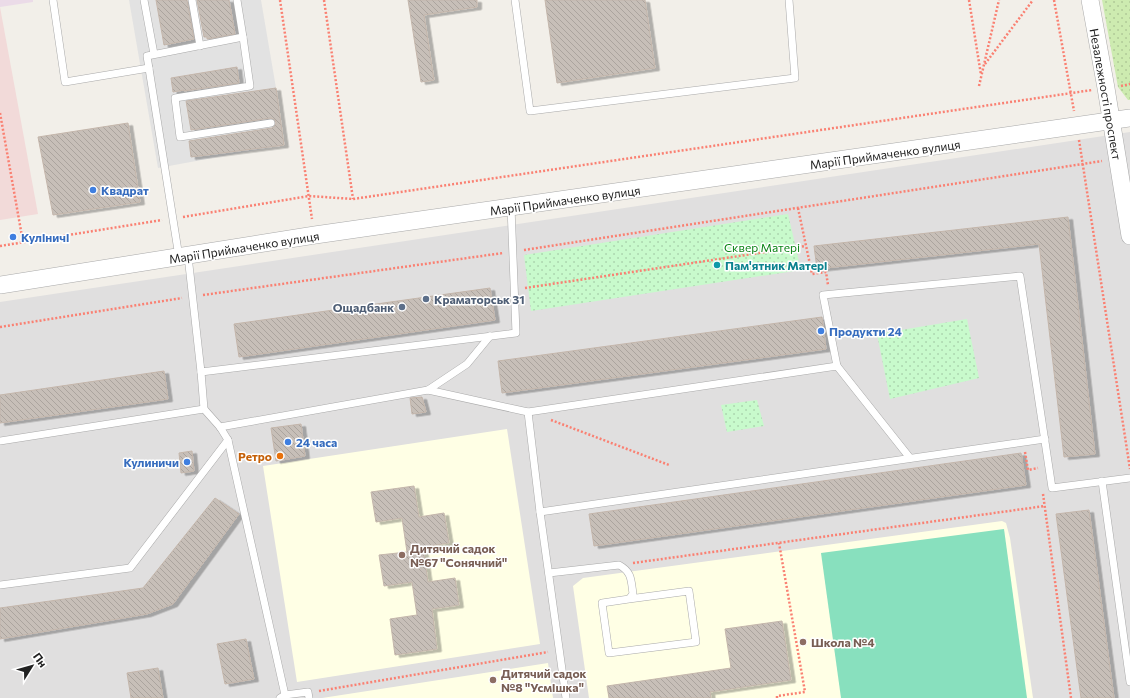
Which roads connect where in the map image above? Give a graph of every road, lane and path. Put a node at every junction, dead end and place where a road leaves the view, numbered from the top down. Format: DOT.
graph roads {
  1 [pos="53,0"];
  2 [pos="144,0"];
  3 [pos="192,0"];
  4 [pos="237,0"];
  5 [pos="280,0"];
  6 [pos="324,0"];
  7 [pos="515,0"];
  8 [pos="790,0"];
  9 [pos="969,0"];
  10 [pos="999,0"];
  11 [pos="1032,0"];
  12 [pos="1054,0"];
  13 [pos="1090,0"];
  14 [pos="243,38"];
  15 [pos="200,46"];
  16 [pos="154,54"];
  17 [pos="984,66"];
  18 [pos="149,68"];
  19 [pos="981,77"];
  20 [pos="979,86"];
  21 [pos="1106,88"];
  22 [pos="1071,94"];
  23 [pos="0,113"];
  24 [pos="1130,118"];
  25 [pos="1111,121"];
  26 [pos="271,123"];
  27 [pos="1077,126"];
  28 [pos="1118,159"];
  29 [pos="1083,164"];
  30 [pos="511,207"];
  31 [pos="798,208"];
  32 [pos="315,235"];
  33 [pos="1130,236"];
  34 [pos="23,242"];
  35 [pos="806,246"];
  36 [pos="513,252"];
  37 [pos="184,256"];
  38 [pos="0,285"];
  39 [pos="514,290"];
  40 [pos="829,295"];
  41 [pos="192,297"];
  42 [pos="0,327"];
  43 [pos="490,336"];
  44 [pos="837,366"];
  45 [pos="201,372"];
  46 [pos="428,390"];
  47 [pos="204,409"];
  48 [pos="528,412"];
  49 [pos="220,427"];
  50 [pos="1045,439"];
  51 [pos="228,440"];
  52 [pos="0,441"];
  53 [pos="1023,442"];
  54 [pos="910,458"];
  55 [pos="670,465"];
  56 [pos="1049,467"];
  57 [pos="1130,471"];
  58 [pos="1130,478"];
  59 [pos="1102,481"];
  60 [pos="1043,491"];
  61 [pos="1045,506"];
  62 [pos="540,512"];
  63 [pos="779,543"];
  64 [pos="619,565"];
  65 [pos="549,573"];
  66 [pos="0,585"];
  67 [pos="634,597"];
  68 [pos="560,651"];
  69 [pos="1130,682"];
  70 [pos="309,695"];
  71 [pos="282,697"];
  72 [pos="566,698"];
  73 [pos="777,698"];
  74 [pos="1071,698"];
  1 -- 18 [label="lane"];
  2 -- 16 [label="lane"];
  3 -- 15 [label="lane"];
  4 -- 14 [label="lane"];
  5 -- 32 [label="path"];
  6 -- 22 [label="path"];
  7 -- 8 [label="lane"];
  9 -- 19 [label="path"];
  10 -- 17 [label="path"];
  11 -- 17 [label="path"];
  12 -- 22 [label="path"];
  13 -- 21 [label="street, Незалежності проспект"];
  14 -- 15 [label="lane"];
  14 -- 26 [label="lane"];
  15 -- 16 [label="lane"];
  16 -- 18 [label="lane"];
  17 -- 19 [label="path"];
  18 -- 37 [label="lane"];
  19 -- 20 [label="path"];
  21 -- 22 [label="path"];
  21 -- 25 [label="street, Незалежності проспект"];
  22 -- 27 [label="path"];
  23 -- 34 [label="path"];
  24 -- 25 [label="street, Марії Приймаченко вулиця"];
  25 -- 27 [label="street, Марії Приймаченко вулиця"];
  25 -- 28 [label="street, Незалежності проспект"];
  27 -- 29 [label="path"];
  27 -- 30 [label="street, Марії Приймаченко вулиця"];
  28 -- 29 [label="path"];
  28 -- 33 [label="street, Незалежності проспект"];
  29 -- 31 [label="path"];
  29 -- 57 [label="path"];
  30 -- 32 [label="street, Марії Приймаченко вулиця"];
  30 -- 36 [label="lane"];
  31 -- 35 [label="path"];
  31 -- 36 [label="path"];
  32 -- 37 [label="street, Марії Приймаченко вулиця"];
  35 -- 39 [label="path"];
  35 -- 40 [label="path"];
  36 -- 39 [label="lane"];
  36 -- 41 [label="path"];
  37 -- 38 [label="street, Марії Приймаченко вулиця"];
  37 -- 41 [label="lane"];
  39 -- 43 [label="lane"];
  40 -- 44 [label="lane"];
  40 -- 50 [label="lane"];
  41 -- 42 [label="path"];
  41 -- 45 [label="lane"];
  43 -- 45 [label="lane"];
  43 -- 46 [label="lane"];
  44 -- 48 [label="lane"];
  44 -- 54 [label="lane"];
  45 -- 47 [label="lane"];
  46 -- 48 [label="lane"];
  46 -- 49 [label="lane"];
  47 -- 49 [label="lane"];
  47 -- 52 [label="lane"];
  48 -- 55 [label="path"];
  48 -- 62 [label="lane"];
  49 -- 51 [label="lane"];
  50 -- 53 [label="lane"];
  50 -- 56 [label="lane"];
  51 -- 66 [label="lane"];
  51 -- 71 [label="lane"];
  53 -- 54 [label="lane"];
  53 -- 56 [label="path"];
  54 -- 62 [label="lane"];
  56 -- 59 [label="lane"];
  58 -- 59 [label="lane"];
  59 -- 69 [label="lane"];
  60 -- 61 [label="path"];
  61 -- 63 [label="path"];
  61 -- 74 [label="path"];
  62 -- 65 [label="lane"];
  63 -- 64 [label="path"];
  63 -- 73 [label="path"];
  64 -- 65 [label="lane"];
  64 -- 67 [label="lane"];
  65 -- 68 [label="lane"];
  67 -- 67 [label="lane"];
  68 -- 70 [label="path"];
  68 -- 72 [label="lane"];
  70 -- 71 [label="lane"];
}
